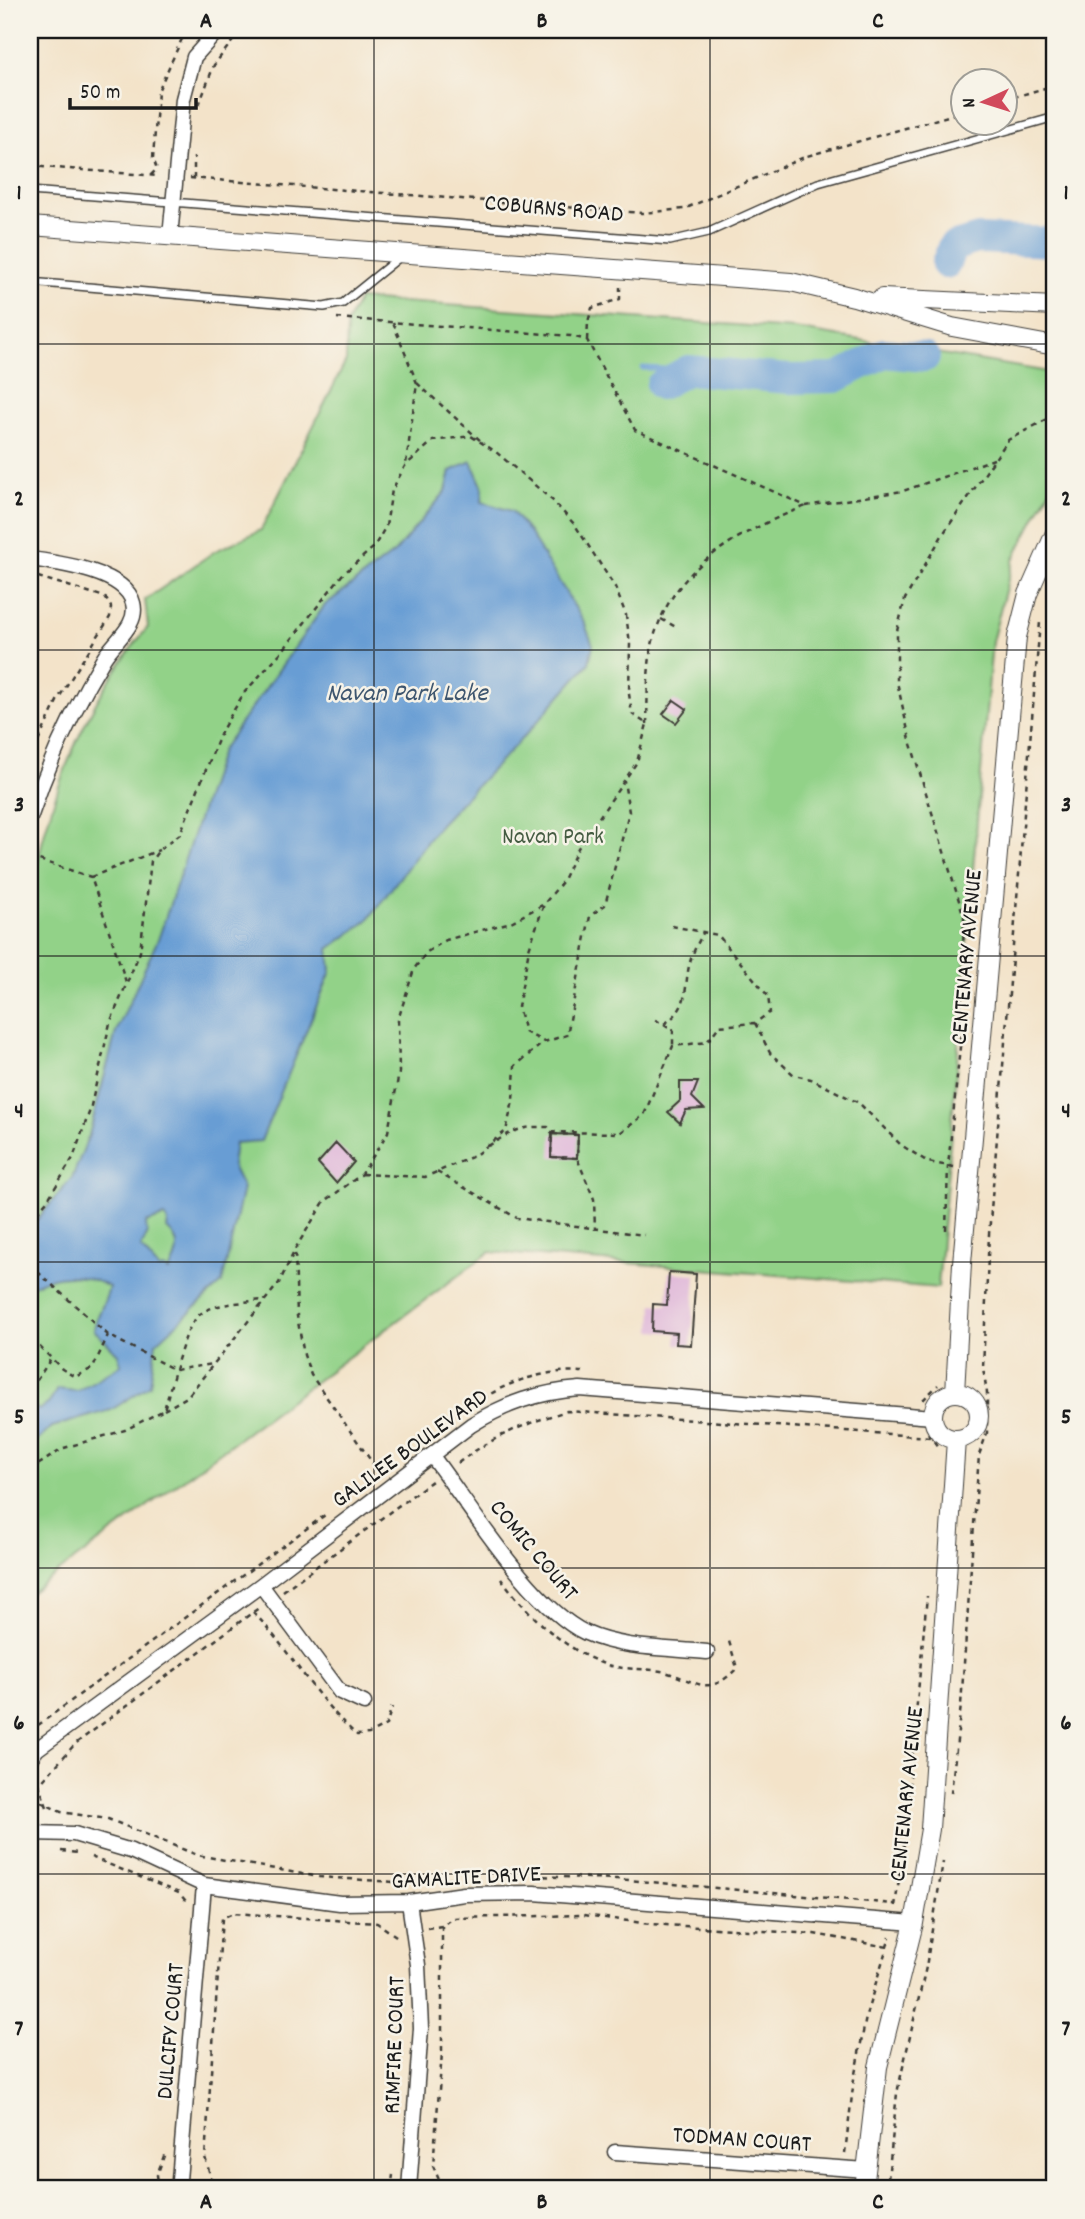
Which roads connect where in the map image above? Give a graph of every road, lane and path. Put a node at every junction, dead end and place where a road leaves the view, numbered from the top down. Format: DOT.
graph roads {
  1 [pos="186,30"];
  2 [pos="218,30"];
  3 [pos="241,30"];
  4 [pos="1055,85"];
  5 [pos="1018,96"];
  6 [pos="198,114"];
  7 [pos="948,116"];
  8 [pos="1055,117"];
  9 [pos="195,148"];
  10 [pos="30,166"];
  11 [pos="151,175"];
  12 [pos="176,177"];
  13 [pos="194,179"];
  14 [pos="30,191"];
  15 [pos="175,201"];
  16 [pos="30,226"];
  17 [pos="170,237"];
  18 [pos="404,253"];
  19 [pos="621,267"];
  20 [pos="30,282"];
  21 [pos="854,297"];
  22 [pos="1055,306"];
  23 [pos="587,340"];
  24 [pos="1055,346"];
  25 [pos="417,383"];
  26 [pos="1055,415"];
  27 [pos="484,444"];
  28 [pos="994,459"];
  29 [pos="405,466"];
  30 [pos="806,506"];
  31 [pos="1055,533"];
  32 [pos="30,559"];
  33 [pos="30,576"];
  34 [pos="1041,616"];
  35 [pos="661,618"];
  36 [pos="676,628"];
  37 [pos="647,724"];
  38 [pos="30,759"];
  39 [pos="624,781"];
  40 [pos="30,818"];
  41 [pos="159,850"];
  42 [pos="30,857"];
  43 [pos="91,877"];
  44 [pos="544,904"];
  45 [pos="672,926"];
  46 [pos="704,931"];
  47 [pos="126,982"];
  48 [pos="655,1020"];
  49 [pos="755,1023"];
  50 [pos="664,1024"];
  51 [pos="544,1042"];
  52 [pos="673,1046"];
  53 [pos="559,1133"];
  54 [pos="571,1134"];
  55 [pos="474,1156"];
  56 [pos="577,1158"];
  57 [pos="948,1166"];
  58 [pos="437,1172"];
  59 [pos="362,1174"];
  60 [pos="30,1220"];
  61 [pos="595,1230"];
  62 [pos="946,1234"];
  63 [pos="644,1235"];
  64 [pos="295,1249"];
  65 [pos="30,1265"];
  66 [pos="263,1300"];
  67 [pos="108,1335"];
  68 [pos="30,1348"];
  69 [pos="52,1357"];
  70 [pos="213,1364"];
  71 [pos="175,1370"];
  72 [pos="948,1387"];
  73 [pos="31,1389"];
  74 [pos="164,1410"];
  75 [pos="927,1417"];
  76 [pos="930,1437"];
  77 [pos="956,1440"];
  78 [pos="940,1454"];
  79 [pos="432,1456"];
  80 [pos="30,1470"];
  81 [pos="444,1472"];
  82 [pos="389,1487"];
  83 [pos="261,1585"];
  84 [pos="928,1587"];
  85 [pos="271,1599"];
  86 [pos="707,1652"];
  87 [pos="364,1703"];
  88 [pos="30,1759"];
  89 [pos="951,1798"];
  90 [pos="30,1803"];
  91 [pos="47,1807"];
  92 [pos="30,1833"];
  93 [pos="57,1850"];
  94 [pos="945,1851"];
  95 [pos="526,1876"];
  96 [pos="464,1878"];
  97 [pos="204,1885"];
  98 [pos="409,1902"];
  99 [pos="895,1904"];
  100 [pos="188,1906"];
  101 [pos="892,1921"];
  102 [pos="914,1923"];
  103 [pos="442,1926"];
  104 [pos="413,1931"];
  105 [pos="391,1932"];
  106 [pos="400,1939"];
  107 [pos="888,1947"];
  108 [pos="167,2150"];
  109 [pos="615,2152"];
  110 [pos="845,2168"];
  111 [pos="397,2169"];
  112 [pos="867,2170"];
  113 [pos="179,2180"];
  114 [pos="159,2189"];
  115 [pos="205,2189"];
  116 [pos="391,2189"];
  117 [pos="409,2189"];
  118 [pos="443,2189"];
  119 [pos="864,2189"];
  120 [pos="887,2189"];
  1 -- 11 [label="path"];
  2 -- 12 [label="street"];
  3 -- 6 [label="path"];
  4 -- 5 [label="path"];
  7 -- 13 [label="path"];
  8 -- 15 [label="lane, COBURNS ROAD"];
  9 -- 13 [label="path"];
  10 -- 11 [label="path"];
  11 -- 12 [label="path"];
  12 -- 13 [label="path"];
  12 -- 15 [label="street"];
  14 -- 15 [label="lane, COBURNS ROAD"];
  15 -- 17 [label="street"];
  16 -- 17 [label="street"];
  17 -- 18 [label="street"];
  18 -- 19 [label="street"];
  18 -- 20 [label="lane"];
  19 -- 21 [label="street"];
  19 -- 23 [label="path"];
  21 -- 22 [label="street"];
  21 -- 24 [label="street"];
  23 -- 25 [label="path"];
  23 -- 30 [label="path"];
  25 -- 27 [label="path"];
  25 -- 29 [label="path"];
  26 -- 28 [label="path"];
  27 -- 29 [label="path"];
  27 -- 37 [label="path"];
  28 -- 30 [label="path"];
  28 -- 57 [label="path"];
  29 -- 41 [label="path"];
  30 -- 35 [label="path"];
  31 -- 72 [label="street, CENTENARY AVENUE"];
  32 -- 40 [label="street"];
  33 -- 38 [label="path"];
  34 -- 89 [label="path"];
  35 -- 36 [label="path"];
  35 -- 37 [label="path"];
  37 -- 39 [label="path"];
  39 -- 44 [label="path"];
  39 -- 51 [label="path"];
  41 -- 43 [label="path"];
  41 -- 47 [label="path"];
  42 -- 43 [label="path"];
  43 -- 47 [label="path"];
  44 -- 51 [label="path"];
  44 -- 59 [label="path"];
  45 -- 46 [label="path"];
  46 -- 49 [label="path"];
  46 -- 50 [label="path"];
  47 -- 60 [label="path"];
  48 -- 50 [label="path"];
  49 -- 52 [label="path"];
  49 -- 57 [label="path"];
  50 -- 52 [label="path"];
  51 -- 55 [label="path"];
  52 -- 54 [label="path"];
  53 -- 54 [label="path"];
  53 -- 55 [label="path"];
  53 -- 56 [label="path"];
  54 -- 56 [label="path"];
  55 -- 58 [label="path"];
  56 -- 61 [label="path"];
  57 -- 62 [label="path"];
  58 -- 59 [label="path"];
  58 -- 61 [label="path"];
  59 -- 64 [label="path"];
  61 -- 63 [label="path"];
  64 -- 66 [label="path"];
  64 -- 82 [label="path"];
  65 -- 67 [label="path"];
  66 -- 70 [label="path"];
  66 -- 71 [label="path"];
  67 -- 69 [label="path"];
  67 -- 71 [label="path"];
  68 -- 69 [label="path"];
  69 -- 73 [label="path"];
  70 -- 71 [label="path"];
  70 -- 74 [label="path"];
  71 -- 74 [label="path"];
  72 -- 75 [label="street"];
  72 -- 75 [label="path"];
  72 -- 77 [label="street"];
  74 -- 80 [label="path"];
  75 -- 76 [label="path"];
  75 -- 77 [label="street"];
  75 -- 79 [label="street, GALILEE BOULEVARD"];
  76 -- 78 [label="path"];
  76 -- 81 [label="path"];
  77 -- 102 [label="street, CENTENARY AVENUE"];
  79 -- 81 [label="street, COMIC COURT"];
  79 -- 82 [label="street, GALILEE BOULEVARD"];
  81 -- 85 [label="path"];
  81 -- 86 [label="street, COMIC COURT"];
  82 -- 83 [label="street, GALILEE BOULEVARD"];
  83 -- 85 [label="street"];
  83 -- 88 [label="street, GALILEE BOULEVARD"];
  84 -- 99 [label="path"];
  85 -- 87 [label="street"];
  85 -- 91 [label="path"];
  90 -- 91 [label="path"];
  91 -- 96 [label="path"];
  92 -- 97 [label="street, GAMALITE DRIVE"];
  93 -- 100 [label="path"];
  94 -- 120 [label="path"];
  95 -- 99 [label="path"];
  97 -- 98 [label="street, GAMALITE DRIVE"];
  97 -- 113 [label="street, DULCIFY COURT"];
  98 -- 101 [label="street, GAMALITE DRIVE"];
  98 -- 104 [label="street, RIMFIRE COURT"];
  99 -- 101 [label="path"];
  101 -- 102 [label="street, GAMALITE DRIVE"];
  101 -- 107 [label="path"];
  102 -- 112 [label="street, CENTENARY AVENUE"];
  103 -- 104 [label="path"];
  103 -- 107 [label="path"];
  103 -- 118 [label="path"];
  104 -- 105 [label="path"];
  104 -- 117 [label="street, RIMFIRE COURT"];
  105 -- 106 [label="path"];
  105 -- 115 [label="path"];
  107 -- 110 [label="path"];
  108 -- 114 [label="path"];
  109 -- 110 [label="street, TODMAN COURT"];
  110 -- 112 [label="street, TODMAN COURT"];
  111 -- 116 [label="path"];
  112 -- 119 [label="street, CENTENARY AVENUE"];
}
